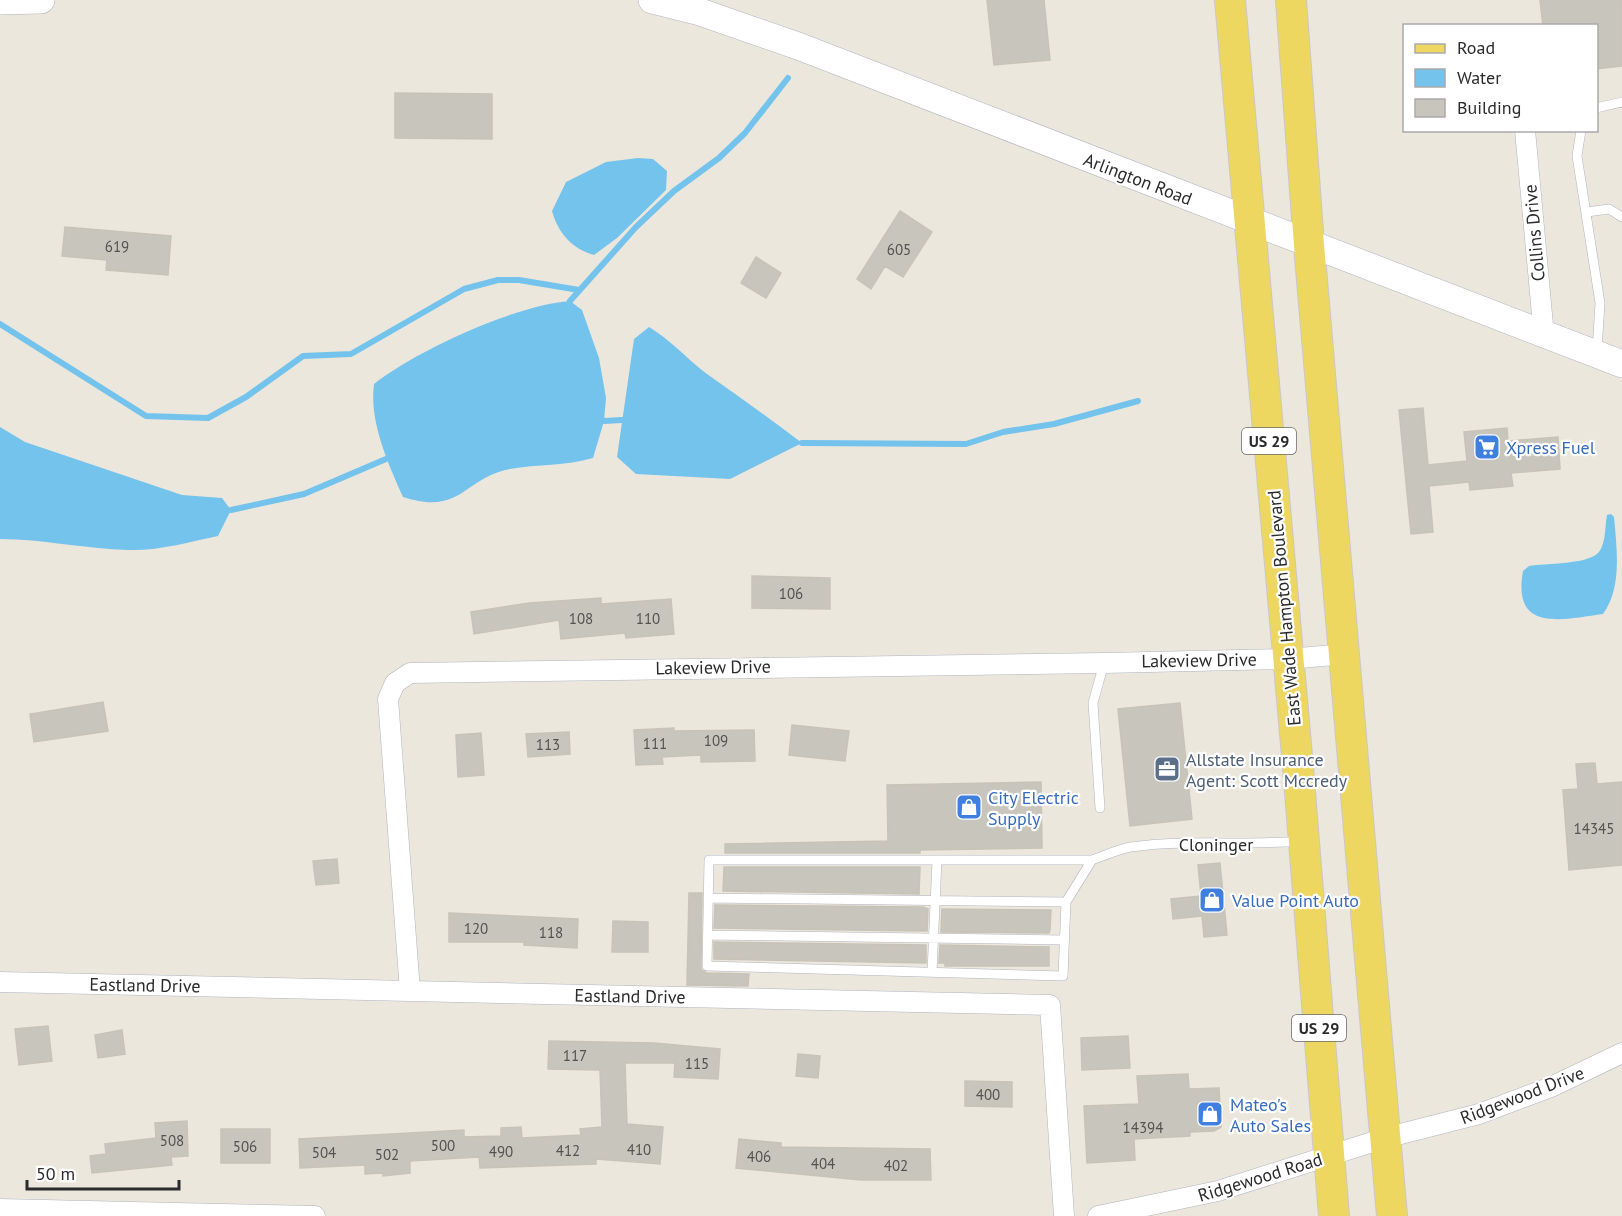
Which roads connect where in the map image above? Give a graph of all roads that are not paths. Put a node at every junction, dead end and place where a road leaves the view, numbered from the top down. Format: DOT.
graph roads {
  1 [pos="41,0"];
  2 [pos="652,0"];
  3 [pos="1230,0"];
  4 [pos="1292,0"];
  5 [pos="0,1"];
  6 [pos="1622,102"];
  7 [pos="1598,108"];
  8 [pos="1525,132"];
  9 [pos="1581,132"];
  10 [pos="1587,212"];
  11 [pos="1622,217"];
  12 [pos="1251,223"];
  13 [pos="1310,245"];
  14 [pos="1544,336"];
  15 [pos="1609,351"];
  16 [pos="1622,364"];
  17 [pos="1345,654"];
  18 [pos="1288,659"];
  19 [pos="1104,663"];
  20 [pos="1100,808"];
  21 [pos="1304,841"];
  22 [pos="937,860"];
  23 [pos="1092,860"];
  24 [pos="708,898"];
  25 [pos="934,900"];
  26 [pos="1066,902"];
  27 [pos="708,935"];
  28 [pos="933,938"];
  29 [pos="1064,940"];
  30 [pos="932,972"];
  31 [pos="0,982"];
  32 [pos="410,990"];
  33 [pos="1622,1053"];
  34 [pos="1385,1138"];
  35 [pos="1329,1156"];
  36 [pos="0,1209"];
  37 [pos="315,1216"];
  38 [pos="1064,1216"];
  39 [pos="1098,1216"];
  40 [pos="1334,1216"];
  41 [pos="1392,1216"];
  1 -- 5 [label="main road"];
  2 -- 12 [label="main road, Arlington Road"];
  3 -- 12 [label="main road, East Wade Hampton Boulevard / US 29"];
  4 -- 13 [label="main road"];
  6 -- 7 [label="lane"];
  8 -- 14 [label="street, Collins Drive"];
  9 -- 10 [label="lane"];
  10 -- 11 [label="lane"];
  10 -- 15 [label="lane"];
  12 -- 13 [label="main road, Arlington Road"];
  12 -- 18 [label="main road, East Wade Hampton Boulevard / US 29"];
  13 -- 14 [label="main road, Arlington Road"];
  13 -- 17 [label="main road"];
  14 -- 15 [label="main road, Arlington Road"];
  15 -- 16 [label="main road, Arlington Road"];
  17 -- 18 [label="street, Lakeview Drive"];
  17 -- 34 [label="main road"];
  18 -- 19 [label="street, Lakeview Drive"];
  18 -- 21 [label="main road, East Wade Hampton Boulevard / US 29"];
  19 -- 20 [label="lane"];
  19 -- 32 [label="street, Lakeview Drive"];
  21 -- 23 [label="lane, Cloninger"];
  21 -- 35 [label="main road, East Wade Hampton Boulevard / US 29"];
  22 -- 23 [label="lane, Cloninger"];
  22 -- 24 [label="lane, Cloninger"];
  22 -- 25 [label="lane"];
  23 -- 26 [label="lane"];
  24 -- 25 [label="lane"];
  24 -- 27 [label="lane"];
  25 -- 26 [label="lane"];
  25 -- 28 [label="lane"];
  26 -- 29 [label="lane"];
  27 -- 28 [label="lane"];
  27 -- 30 [label="lane"];
  28 -- 29 [label="lane"];
  28 -- 30 [label="lane"];
  29 -- 30 [label="lane"];
  31 -- 32 [label="street, Eastland Drive"];
  32 -- 38 [label="street, Eastland Drive"];
  33 -- 34 [label="street, Ridgewood Drive"];
  34 -- 35 [label="street, Ridgewood Road"];
  34 -- 41 [label="main road"];
  35 -- 39 [label="street, Ridgewood Road"];
  35 -- 40 [label="main road, East Wade Hampton Boulevard / US 29"];
  36 -- 37 [label="street"];
}
